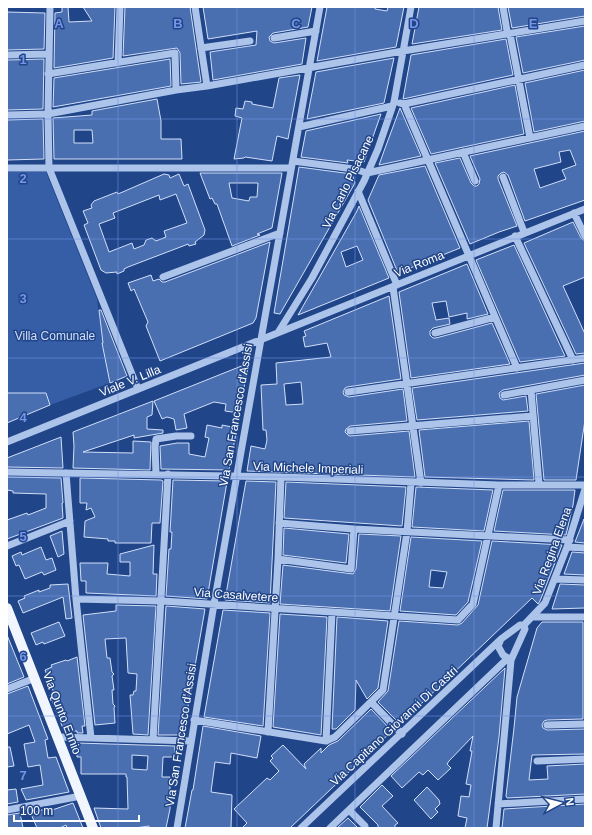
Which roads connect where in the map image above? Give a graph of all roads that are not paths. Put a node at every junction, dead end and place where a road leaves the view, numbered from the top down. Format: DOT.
graph roads {
  1 [pos="50,7"];
  2 [pos="120,7"];
  3 [pos="196,7"];
  4 [pos="320,7"];
  5 [pos="411,7"];
  6 [pos="503,7"];
  7 [pos="585,21"];
  8 [pos="316,31"];
  9 [pos="510,34"];
  10 [pos="274,38"];
  11 [pos="250,41"];
  12 [pos="201,48"];
  13 [pos="403,51"];
  14 [pos="48,54"];
  15 [pos="7,55"];
  16 [pos="118,63"];
  17 [pos="585,65"];
  18 [pos="309,68"];
  19 [pos="48,74"];
  20 [pos="519,80"];
  21 [pos="207,86"];
  22 [pos="176,90"];
  23 [pos="393,104"];
  24 [pos="404,104"];
  25 [pos="48,114"];
  26 [pos="7,115"];
  27 [pos="585,126"];
  28 [pos="299,127"];
  29 [pos="530,138"];
  30 [pos="463,152"];
  31 [pos="428,159"];
  32 [pos="292,164"];
  33 [pos="7,168"];
  34 [pos="49,168"];
  35 [pos="367,173"];
  36 [pos="503,178"];
  37 [pos="475,181"];
  38 [pos="358,191"];
  39 [pos="585,209"];
  40 [pos="574,213"];
  41 [pos="524,232"];
  42 [pos="280,233"];
  43 [pos="515,236"];
  44 [pos="585,236"];
  45 [pos="469,256"];
  46 [pos="163,277"];
  47 [pos="395,286"];
  48 [pos="495,317"];
  49 [pos="279,332"];
  50 [pos="435,333"];
  51 [pos="261,340"];
  52 [pos="585,358"];
  53 [pos="573,360"];
  54 [pos="517,368"];
  55 [pos="585,380"];
  56 [pos="407,383"];
  57 [pos="138,389"];
  58 [pos="531,390"];
  59 [pos="348,392"];
  60 [pos="504,395"];
  61 [pos="533,416"];
  62 [pos="413,426"];
  63 [pos="350,431"];
  64 [pos="191,436"];
  65 [pos="7,442"];
  66 [pos="7,472"];
  67 [pos="66,473"];
  68 [pos="156,474"];
  69 [pos="168,474"];
  70 [pos="237,476"];
  71 [pos="281,477"];
  72 [pos="411,483"];
  73 [pos="421,483"];
  74 [pos="539,484"];
  75 [pos="499,485"];
  76 [pos="585,485"];
  77 [pos="585,489"];
  78 [pos="70,521"];
  79 [pos="279,523"];
  80 [pos="354,529"];
  81 [pos="407,532"];
  82 [pos="488,536"];
  83 [pos="569,544"];
  84 [pos="7,546"];
  85 [pos="585,548"];
  86 [pos="278,559"];
  87 [pos="555,580"];
  88 [pos="585,580"];
  89 [pos="76,599"];
  90 [pos="162,601"];
  91 [pos="214,604"];
  92 [pos="7,608"];
  93 [pos="275,608"];
  94 [pos="332,612"];
  95 [pos="394,615"];
  96 [pos="532,617"];
  97 [pos="585,617"];
  98 [pos="524,625"];
  99 [pos="501,640"];
  100 [pos="510,659"];
  101 [pos="35,678"];
  102 [pos="7,689"];
  103 [pos="371,702"];
  104 [pos="194,720"];
  105 [pos="585,724"];
  106 [pos="547,725"];
  107 [pos="268,732"];
  108 [pos="402,734"];
  109 [pos="58,737"];
  110 [pos="91,738"];
  111 [pos="153,740"];
  112 [pos="191,741"];
  113 [pos="326,741"];
  114 [pos="585,759"];
  115 [pos="538,761"];
  116 [pos="81,796"];
  117 [pos="585,799"];
  118 [pos="498,804"];
  119 [pos="7,810"];
  120 [pos="349,810"];
  121 [pos="93,828"];
  122 [pos="177,828"];
  123 [pos="301,828"];
  124 [pos="330,828"];
  125 [pos="365,828"];
  126 [pos="496,828"];
  1 -- 14 [label="street"];
  2 -- 16 [label="street"];
  3 -- 12 [label="street"];
  4 -- 8 [label="street, Via San Francesco d'Assisi"];
  5 -- 13 [label="street, Via Carlo Pisacane"];
  6 -- 9 [label="street"];
  7 -- 9 [label="street"];
  8 -- 10 [label="street"];
  8 -- 18 [label="street, Via San Francesco d'Assisi"];
  9 -- 13 [label="street"];
  9 -- 20 [label="street"];
  11 -- 12 [label="street"];
  12 -- 21 [label="street"];
  13 -- 18 [label="street"];
  13 -- 23 [label="street, Via Carlo Pisacane"];
  14 -- 15 [label="street"];
  14 -- 19 [label="street"];
  16 -- 19 [label="street"];
  16 -- 22 [label="street"];
  17 -- 20 [label="street"];
  18 -- 21 [label="street"];
  18 -- 28 [label="street, Via San Francesco d'Assisi"];
  19 -- 25 [label="street"];
  20 -- 24 [label="street"];
  20 -- 29 [label="street"];
  21 -- 22 [label="street"];
  22 -- 25 [label="street"];
  23 -- 24 [label="street"];
  23 -- 28 [label="street"];
  23 -- 35 [label="street, Via Carlo Pisacane"];
  24 -- 31 [label="street"];
  25 -- 26 [label="street"];
  25 -- 34 [label="street"];
  27 -- 29 [label="street"];
  28 -- 32 [label="street, Via San Francesco d'Assisi"];
  29 -- 30 [label="street"];
  30 -- 31 [label="street"];
  30 -- 37 [label="street"];
  31 -- 35 [label="street"];
  31 -- 45 [label="street"];
  32 -- 34 [label="street"];
  32 -- 35 [label="street"];
  32 -- 42 [label="street, Via San Francesco d'Assisi"];
  33 -- 34 [label="street"];
  34 -- 57 [label="street"];
  35 -- 38 [label="street, Via Carlo Pisacane"];
  36 -- 41 [label="street"];
  38 -- 47 [label="street"];
  38 -- 49 [label="street, Via Carlo Pisacane"];
  39 -- 40 [label="street, Via Roma"];
  40 -- 41 [label="street, Via Roma"];
  40 -- 44 [label="street"];
  41 -- 43 [label="street, Via Roma"];
  42 -- 46 [label="street"];
  42 -- 51 [label="street, Via San Francesco d'Assisi"];
  43 -- 45 [label="street, Via Roma"];
  43 -- 53 [label="street"];
  45 -- 47 [label="street, Via Roma"];
  45 -- 48 [label="street"];
  47 -- 49 [label="street, Via Roma"];
  47 -- 56 [label="street"];
  48 -- 50 [label="street"];
  48 -- 54 [label="street"];
  49 -- 51 [label="street, Via Roma"];
  51 -- 57 [label="street, Viale V. Lilla"];
  51 -- 70 [label="street, Via San Francesco d'Assisi"];
  52 -- 53 [label="street"];
  53 -- 54 [label="street"];
  54 -- 56 [label="street"];
  55 -- 58 [label="street"];
  56 -- 59 [label="street"];
  56 -- 62 [label="street"];
  57 -- 65 [label="street, Viale V. Lilla"];
  58 -- 60 [label="street"];
  58 -- 61 [label="street"];
  61 -- 62 [label="street"];
  61 -- 74 [label="street"];
  62 -- 63 [label="street"];
  62 -- 73 [label="street"];
  64 -- 68 [label="street"];
  66 -- 67 [label="street, Via Michele Imperiali"];
  67 -- 68 [label="street, Via Michele Imperiali"];
  67 -- 78 [label="street"];
  68 -- 69 [label="street, Via Michele Imperiali"];
  69 -- 70 [label="street, Via Michele Imperiali"];
  69 -- 90 [label="street"];
  70 -- 71 [label="street, Via Michele Imperiali"];
  70 -- 91 [label="street, Via San Francesco d'Assisi"];
  71 -- 72 [label="street, Via Michele Imperiali"];
  71 -- 79 [label="street"];
  72 -- 73 [label="street, Via Michele Imperiali"];
  72 -- 81 [label="street"];
  73 -- 75 [label="street, Via Michele Imperiali"];
  74 -- 75 [label="street, Via Michele Imperiali"];
  74 -- 76 [label="street, Via Michele Imperiali"];
  75 -- 82 [label="street"];
  77 -- 83 [label="street, Via Regina Elena"];
  78 -- 84 [label="street"];
  78 -- 89 [label="street"];
  79 -- 80 [label="street"];
  79 -- 86 [label="street"];
  80 -- 81 [label="street"];
  80 -- 86 [label="street"];
  81 -- 82 [label="street"];
  81 -- 95 [label="street"];
  82 -- 83 [label="street"];
  82 -- 95 [label="street, Via Casalvetere"];
  83 -- 85 [label="street"];
  83 -- 87 [label="street, Via Regina Elena"];
  86 -- 93 [label="street"];
  87 -- 88 [label="street"];
  87 -- 96 [label="street, Via Regina Elena"];
  89 -- 90 [label="street, Via Casalvetere"];
  89 -- 110 [label="street"];
  90 -- 91 [label="street, Via Casalvetere"];
  90 -- 111 [label="street"];
  91 -- 93 [label="street, Via Casalvetere"];
  91 -- 104 [label="street, Via San Francesco d'Assisi"];
  92 -- 101 [label="main road, Via Qunto Ennio"];
  93 -- 94 [label="street, Via Casalvetere"];
  93 -- 107 [label="street"];
  94 -- 95 [label="street, Via Casalvetere"];
  94 -- 113 [label="street"];
  95 -- 103 [label="street"];
  96 -- 97 [label="street"];
  96 -- 98 [label="street, Via Regina Elena"];
  98 -- 99 [label="street, Via Capitano Giovanni Di Castri"];
  98 -- 100 [label="street"];
  99 -- 100 [label="street"];
  99 -- 108 [label="street, Via Capitano Giovanni Di Castri"];
  100 -- 118 [label="street"];
  100 -- 120 [label="street"];
  101 -- 102 [label="street"];
  101 -- 109 [label="main road, Via Qunto Ennio"];
  103 -- 108 [label="street"];
  103 -- 113 [label="street"];
  104 -- 107 [label="street"];
  104 -- 112 [label="street, Via San Francesco d'Assisi"];
  105 -- 106 [label="street"];
  107 -- 113 [label="street"];
  108 -- 123 [label="street, Via Capitano Giovanni Di Castri"];
  109 -- 110 [label="street"];
  109 -- 116 [label="main road, Via Qunto Ennio"];
  110 -- 111 [label="street"];
  111 -- 112 [label="street"];
  112 -- 122 [label="street, Via San Francesco d'Assisi"];
  114 -- 115 [label="street"];
  116 -- 119 [label="street"];
  116 -- 121 [label="main road, Via Qunto Ennio"];
  117 -- 118 [label="street"];
  118 -- 126 [label="street"];
  120 -- 124 [label="street"];
  120 -- 125 [label="street"];
}
